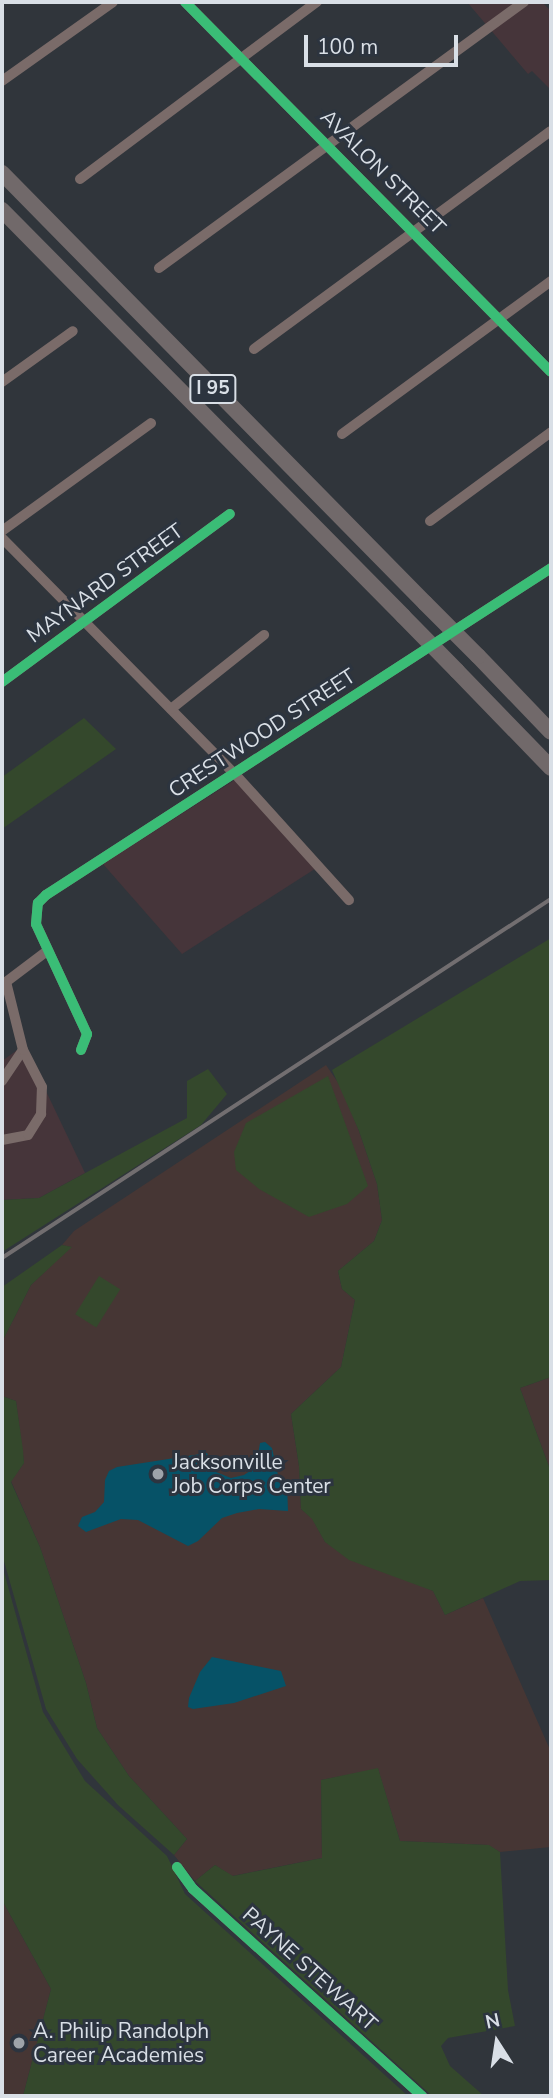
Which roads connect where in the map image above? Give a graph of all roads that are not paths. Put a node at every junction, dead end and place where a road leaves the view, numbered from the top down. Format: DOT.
graph roads {
  1 [pos="113,2"];
  2 [pos="185,2"];
  3 [pos="317,2"];
  4 [pos="524,2"];
  5 [pos="241,57"];
  6 [pos="2,81"];
  7 [pos="551,131"];
  8 [pos="329,146"];
  9 [pos="2,173"];
  10 [pos="80,179"];
  11 [pos="2,210"];
  12 [pos="415,231"];
  13 [pos="159,268"];
  14 [pos="551,281"];
  15 [pos="500,318"];
  16 [pos="73,331"];
  17 [pos="254,349"];
  18 [pos="551,372"];
  19 [pos="2,382"];
  20 [pos="151,423"];
  21 [pos="551,432"];
  22 [pos="342,434"];
  23 [pos="230,514"];
  24 [pos="430,521"];
  25 [pos="2,531"];
  26 [pos="2,538"];
  27 [pos="551,568"];
  28 [pos="86,622"];
  29 [pos="264,635"];
  30 [pos="2,682"];
  31 [pos="171,709"];
  32 [pos="551,732"];
  33 [pos="551,768"];
  34 [pos="234,774"];
  35 [pos="349,900"];
  36 [pos="47,951"];
  37 [pos="4,983"];
  38 [pos="23,1050"];
  39 [pos="81,1050"];
  40 [pos="2,1081"];
  41 [pos="2,1140"];
  42 [pos="177,1867"];
  43 [pos="422,2096"];
  1 -- 6 [label="street"];
  2 -- 5 [label="street, AVALON STREET"];
  3 -- 5 [label="street"];
  4 -- 8 [label="street"];
  5 -- 8 [label="street, AVALON STREET"];
  5 -- 10 [label="street"];
  7 -- 12 [label="street"];
  8 -- 12 [label="street, AVALON STREET"];
  8 -- 13 [label="street"];
  9 -- 32 [label="highway, I 95, bridge"];
  11 -- 33 [label="highway, I 95, bridge"];
  12 -- 15 [label="street, AVALON STREET"];
  12 -- 17 [label="street"];
  14 -- 15 [label="street"];
  15 -- 18 [label="street, AVALON STREET"];
  15 -- 22 [label="street"];
  16 -- 19 [label="street"];
  20 -- 25 [label="street"];
  21 -- 24 [label="street"];
  23 -- 28 [label="street, MAYNARD STREET"];
  26 -- 28 [label="street"];
  27 -- 34 [label="street, CRESTWOOD STREET"];
  28 -- 30 [label="street, MAYNARD STREET"];
  28 -- 31 [label="street"];
  29 -- 31 [label="street"];
  31 -- 34 [label="street"];
  34 -- 35 [label="street"];
  34 -- 36 [label="street, CRESTWOOD STREET"];
  36 -- 37 [label="street"];
  36 -- 39 [label="street, CRESTWOOD STREET"];
  37 -- 38 [label="street"];
  38 -- 40 [label="street"];
  38 -- 41 [label="street"];
  42 -- 43 [label="street, PAYNE STEWART"];
}
